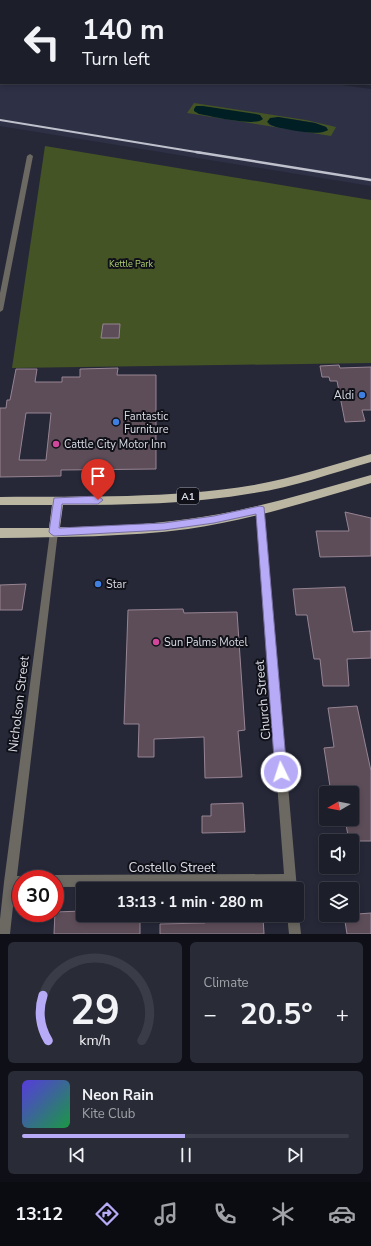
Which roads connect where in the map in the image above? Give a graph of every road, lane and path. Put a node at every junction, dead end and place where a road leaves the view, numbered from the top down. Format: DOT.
graph roads {
  1 [pos="30,156"];
  2 [pos="0,310"];
  3 [pos="371,458"];
  4 [pos="371,479"];
  5 [pos="0,501"];
  6 [pos="58,501"];
  7 [pos="260,510"];
  8 [pos="54,532"];
  9 [pos="0,533"];
  10 [pos="17,870"];
  11 [pos="64,881"];
  12 [pos="114,882"];
  13 [pos="290,882"];
  14 [pos="12,899"];
  15 [pos="294,922"];
  16 [pos="4,934"];
  17 [pos="295,934"];
  1 -- 2 [label="street"];
  3 -- 6 [label="highway, A1"];
  4 -- 7 [label="highway"];
  5 -- 6 [label="highway, A1"];
  6 -- 8 [label="highway, Nicholson Street"];
  7 -- 8 [label="highway"];
  7 -- 13 [label="street, Church Street"];
  8 -- 9 [label="highway"];
  8 -- 10 [label="street, Nicholson Street"];
  11 -- 12 [label="street, Costello Street"];
  14 -- 16 [label="street, Nicholson Street"];
  15 -- 17 [label="street"];
}
